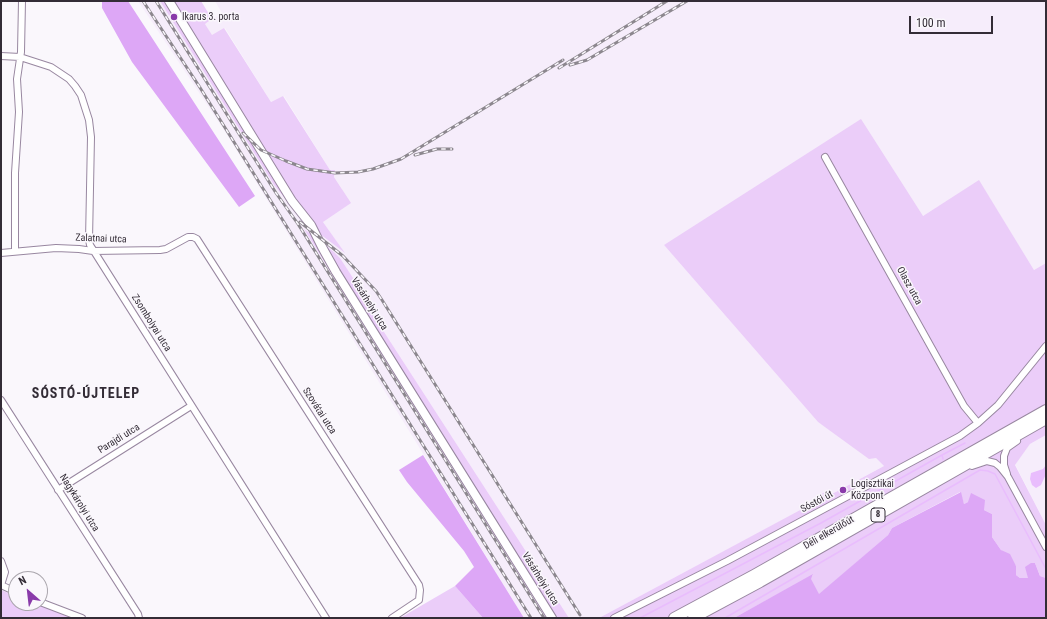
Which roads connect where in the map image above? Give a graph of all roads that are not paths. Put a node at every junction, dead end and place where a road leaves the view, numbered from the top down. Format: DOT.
graph roads {
  1 [pos="22,1"];
  2 [pos="169,1"];
  3 [pos="1,56"];
  4 [pos="20,57"];
  5 [pos="825,157"];
  6 [pos="197,239"];
  7 [pos="15,251"];
  8 [pos="93,251"];
  9 [pos="1,253"];
  10 [pos="1046,346"];
  11 [pos="1,400"];
  12 [pos="191,406"];
  13 [pos="1046,416"];
  14 [pos="978,423"];
  15 [pos="1008,477"];
  16 [pos="943,478"];
  17 [pos="58,490"];
  18 [pos="1046,547"];
  19 [pos="1,562"];
  20 [pos="1,585"];
  21 [pos="48,605"];
  22 [pos="82,618"];
  23 [pos="139,618"];
  24 [pos="326,618"];
  25 [pos="392,618"];
  26 [pos="552,618"];
  27 [pos="614,618"];
  28 [pos="674,618"];
  29 [pos="693,618"];
  1 -- 4 [label="street"];
  2 -- 26 [label="street, Vásárhelyi utca"];
  3 -- 4 [label="street, Zsombolyai utca"];
  4 -- 7 [label="street"];
  4 -- 8 [label="street, Zsombolyai utca"];
  5 -- 14 [label="street, Olasz utca"];
  6 -- 8 [label="street, Zalatnai utca"];
  6 -- 25 [label="street, Szovátai utca"];
  7 -- 8 [label="street, Zalatnai utca"];
  7 -- 9 [label="street, Zalatnai utca"];
  8 -- 12 [label="street, Zsombolyai utca"];
  10 -- 14 [label="street, Sóstói út"];
  11 -- 17 [label="street, Nagykárolyi utca"];
  12 -- 17 [label="street, Parajdi utca"];
  12 -- 24 [label="street, Zsombolyai utca"];
  13 -- 15 [label="street"];
  13 -- 16 [label="main road, Déli elkerülőút / 8"];
  13 -- 28 [label="main road, Déli elkerülőút / 8"];
  14 -- 27 [label="street, Sóstói út"];
  15 -- 16 [label="street"];
  15 -- 18 [label="street"];
  16 -- 29 [label="main road, Déli elkerülőút / 8"];
  17 -- 23 [label="street, Nagykárolyi utca"];
  19 -- 20 [label="street"];
  21 -- 22 [label="street"];
}
